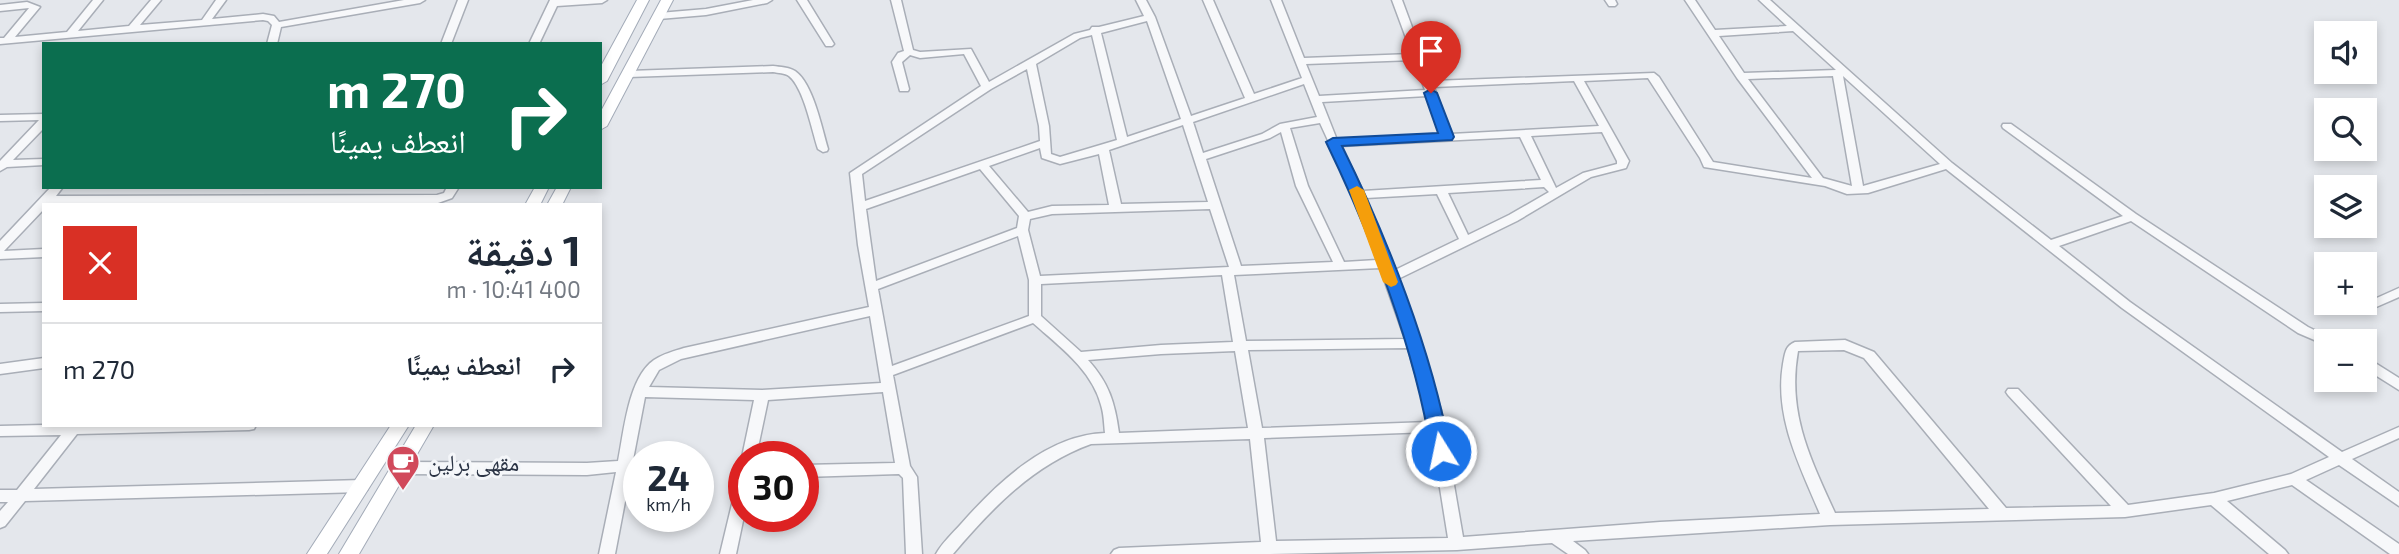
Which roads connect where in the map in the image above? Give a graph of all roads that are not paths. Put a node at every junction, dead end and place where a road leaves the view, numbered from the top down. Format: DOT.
graph roads {
  1 [pos="99,0"];
  2 [pos="156,0"];
  3 [pos="221,0"];
  4 [pos="420,0"];
  5 [pos="463,0"];
  6 [pos="602,0"];
  7 [pos="643,0"];
  8 [pos="667,0"];
  9 [pos="767,0"];
  10 [pos="802,0"];
  11 [pos="897,0"];
  12 [pos="1141,0"];
  13 [pos="1208,0"];
  14 [pos="1276,0"];
  15 [pos="1397,0"];
  16 [pos="1690,0"];
  17 [pos="1764,0"];
  18 [pos="554,2"];
  19 [pos="0,8"];
  20 [pos="659,16"];
  21 [pos="1150,17"];
  22 [pos="205,22"];
  23 [pos="278,25"];
  24 [pos="133,27"];
  25 [pos="1797,27"];
  26 [pos="1095,29"];
  27 [pos="1713,33"];
  28 [pos="70,34"];
  29 [pos="3,40"];
  30 [pos="273,42"];
  31 [pos="447,42"];
  32 [pos="535,42"];
  33 [pos="829,44"];
  34 [pos="909,52"];
  35 [pos="614,56"];
  36 [pos="602,57"];
  37 [pos="1418,57"];
  38 [pos="1300,61"];
  39 [pos="1031,64"];
  40 [pos="1843,73"];
  41 [pos="629,74"];
  42 [pos="1741,76"];
  43 [pos="602,77"];
  44 [pos="1578,79"];
  45 [pos="1307,80"];
  46 [pos="987,87"];
  47 [pos="904,89"];
  48 [pos="1429,89"];
  49 [pos="1250,98"];
  50 [pos="1315,99"];
  51 [pos="0,118"];
  52 [pos="42,119"];
  53 [pos="1324,119"];
  54 [pos="1187,120"];
  55 [pos="42,121"];
  56 [pos="602,122"];
  57 [pos="1284,126"];
  58 [pos="2007,126"];
  59 [pos="1606,129"];
  60 [pos="1524,132"];
  61 [pos="1447,137"];
  62 [pos="1123,142"];
  63 [pos="1333,142"];
  64 [pos="1045,143"];
  65 [pos="823,149"];
  66 [pos="1103,149"];
  67 [pos="1199,158"];
  68 [pos="42,162"];
  69 [pos="1948,165"];
  70 [pos="2,166"];
  71 [pos="983,166"];
  72 [pos="1549,183"];
  73 [pos="1823,183"];
  74 [pos="56,189"];
  75 [pos="452,189"];
  76 [pos="1440,189"];
  77 [pos="1858,190"];
  78 [pos="1359,194"];
  79 [pos="1555,195"];
  80 [pos="46,201"];
  81 [pos="256,202"];
  82 [pos="42,205"];
  83 [pos="1214,205"];
  84 [pos="859,207"];
  85 [pos="1116,208"];
  86 [pos="2132,217"];
  87 [pos="1024,223"];
  88 [pos="1465,240"];
  89 [pos="2049,244"];
  90 [pos="0,248"];
  91 [pos="42,253"];
  92 [pos="0,255"];
  93 [pos="1383,264"];
  94 [pos="1340,265"];
  95 [pos="1232,270"];
  96 [pos="1389,278"];
  97 [pos="1035,280"];
  98 [pos="872,287"];
  99 [pos="2399,292"];
  100 [pos="2377,303"];
  101 [pos="42,307"];
  102 [pos="0,308"];
  103 [pos="876,310"];
  104 [pos="1035,318"];
  105 [pos="2314,335"];
  106 [pos="1413,343"];
  107 [pos="1239,346"];
  108 [pos="1077,357"];
  109 [pos="42,363"];
  110 [pos="0,369"];
  111 [pos="2377,371"];
  112 [pos="889,379"];
  113 [pos="2399,386"];
  114 [pos="2013,392"];
  115 [pos="640,393"];
  116 [pos="762,395"];
  117 [pos="75,427"];
  118 [pos="399,427"];
  119 [pos="424,427"];
  120 [pos="1437,427"];
  121 [pos="0,431"];
  122 [pos="2399,432"];
  123 [pos="1256,433"];
  124 [pos="1113,437"];
  125 [pos="629,441"];
  126 [pos="752,441"];
  127 [pos="2341,460"];
  128 [pos="623,466"];
  129 [pos="400,468"];
  130 [pos="903,468"];
  131 [pos="623,471"];
  132 [pos="819,471"];
  133 [pos="2294,479"];
  134 [pos="362,486"];
  135 [pos="20,495"];
  136 [pos="0,496"];
  137 [pos="2214,499"];
  138 [pos="2399,500"];
  139 [pos="2125,511"];
  140 [pos="2002,513"];
  141 [pos="1830,519"];
  142 [pos="0,522"];
  143 [pos="733,532"];
  144 [pos="1555,537"];
  145 [pos="1457,544"];
  146 [pos="1269,548"];
  147 [pos="2399,551"];
  148 [pos="317,554"];
  149 [pos="349,554"];
  150 [pos="607,554"];
  151 [pos="728,554"];
  152 [pos="914,554"];
  153 [pos="944,554"];
  154 [pos="1119,554"];
  155 [pos="1580,554"];
  156 [pos="2280,554"];
  1 -- 28 [label="street"];
  2 -- 24 [label="street"];
  3 -- 22 [label="street"];
  4 -- 23 [label="street"];
  5 -- 31 [label="street"];
  6 -- 18 [label="street"];
  7 -- 35 [label="main road"];
  8 -- 20 [label="main road"];
  9 -- 20 [label="street"];
  10 -- 33 [label="street"];
  11 -- 34 [label="street"];
  12 -- 21 [label="street"];
  13 -- 49 [label="street"];
  14 -- 38 [label="street"];
  15 -- 37 [label="street"];
  16 -- 27 [label="street"];
  17 -- 25 [label="street"];
  18 -- 32 [label="street"];
  19 -- 29 [label="street"];
  20 -- 41 [label="main road"];
  21 -- 26 [label="street"];
  21 -- 54 [label="street"];
  22 -- 23 [label="street"];
  22 -- 24 [label="street"];
  23 -- 30 [label="street"];
  24 -- 28 [label="street"];
  25 -- 27 [label="street"];
  25 -- 40 [label="street"];
  26 -- 39 [label="street"];
  26 -- 62 [label="street"];
  27 -- 42 [label="street"];
  28 -- 29 [label="street"];
  34 -- 46 [label="street"];
  34 -- 47 [label="street"];
  35 -- 36 [label="street"];
  35 -- 43 [label="main road"];
  37 -- 38 [label="street"];
  37 -- 48 [label="street"];
  38 -- 45 [label="street"];
  39 -- 46 [label="street"];
  39 -- 64 [label="street"];
  40 -- 42 [label="street"];
  40 -- 69 [label="street"];
  40 -- 77 [label="street"];
  41 -- 56 [label="main road"];
  41 -- 65 [label="street"];
  42 -- 73 [label="street"];
  44 -- 48 [label="street"];
  44 -- 59 [label="street"];
  44 -- 73 [label="street"];
  45 -- 49 [label="street"];
  45 -- 50 [label="street"];
  46 -- 84 [label="street"];
  48 -- 50 [label="street"];
  48 -- 61 [label="street"];
  49 -- 54 [label="street"];
  50 -- 53 [label="street"];
  51 -- 52 [label="street"];
  53 -- 57 [label="street"];
  53 -- 63 [label="street"];
  54 -- 62 [label="street"];
  54 -- 67 [label="street"];
  55 -- 70 [label="street"];
  57 -- 67 [label="street"];
  57 -- 94 [label="street"];
  58 -- 86 [label="street"];
  59 -- 60 [label="street"];
  59 -- 79 [label="street"];
  60 -- 61 [label="street"];
  60 -- 72 [label="street"];
  61 -- 63 [label="street"];
  62 -- 66 [label="street"];
  63 -- 78 [label="street"];
  64 -- 66 [label="street"];
  64 -- 71 [label="street"];
  66 -- 85 [label="street"];
  67 -- 83 [label="street"];
  68 -- 70 [label="street"];
  69 -- 77 [label="street"];
  69 -- 89 [label="street"];
  71 -- 84 [label="street"];
  71 -- 87 [label="street"];
  72 -- 76 [label="street"];
  72 -- 79 [label="street"];
  73 -- 77 [label="street"];
  74 -- 80 [label="street"];
  75 -- 81 [label="street"];
  76 -- 78 [label="street"];
  76 -- 88 [label="street"];
  78 -- 93 [label="street"];
  79 -- 88 [label="street"];
  80 -- 81 [label="street"];
  82 -- 90 [label="street"];
  83 -- 85 [label="street"];
  83 -- 95 [label="street"];
  84 -- 98 [label="street"];
  85 -- 87 [label="street"];
  86 -- 89 [label="street"];
  86 -- 105 [label="street"];
  87 -- 97 [label="street"];
  87 -- 98 [label="street"];
  88 -- 96 [label="street"];
  89 -- 127 [label="street"];
  91 -- 92 [label="street"];
  93 -- 94 [label="street"];
  93 -- 96 [label="street"];
  94 -- 95 [label="street"];
  95 -- 97 [label="street"];
  95 -- 107 [label="street"];
  96 -- 106 [label="street"];
  97 -- 104 [label="street"];
  98 -- 103 [label="street"];
  99 -- 100 [label="street"];
  101 -- 102 [label="street"];
  103 -- 112 [label="street"];
  103 -- 115 [label="street"];
  104 -- 108 [label="street"];
  104 -- 112 [label="street"];
  106 -- 107 [label="street"];
  106 -- 120 [label="street"];
  107 -- 108 [label="street"];
  107 -- 123 [label="street"];
  108 -- 124 [label="street"];
  109 -- 110 [label="street"];
  111 -- 113 [label="street"];
  112 -- 116 [label="street"];
  112 -- 130 [label="street"];
  114 -- 139 [label="street"];
  115 -- 116 [label="street"];
  115 -- 125 [label="street"];
  116 -- 126 [label="street"];
  117 -- 121 [label="street"];
  117 -- 135 [label="street"];
  118 -- 134 [label="main road"];
  119 -- 129 [label="main road"];
  120 -- 123 [label="street"];
  120 -- 145 [label="street"];
  122 -- 127 [label="street"];
  123 -- 124 [label="street"];
  123 -- 146 [label="street"];
  124 -- 153 [label="street"];
  127 -- 133 [label="street"];
  127 -- 138 [label="street"];
  128 -- 129 [label="street"];
  129 -- 149 [label="main road"];
  130 -- 132 [label="street"];
  130 -- 152 [label="street"];
  131 -- 150 [label="street"];
  133 -- 137 [label="street"];
  133 -- 147 [label="street"];
  134 -- 135 [label="street"];
  134 -- 148 [label="main road"];
  135 -- 136 [label="street"];
  135 -- 142 [label="street"];
  137 -- 139 [label="street"];
  137 -- 156 [label="street"];
  139 -- 140 [label="street"];
  140 -- 141 [label="street"];
  140 -- 141 [label="street"];
  141 -- 144 [label="street"];
  143 -- 151 [label="street"];
  144 -- 145 [label="street"];
  144 -- 155 [label="street"];
  145 -- 146 [label="street"];
  146 -- 154 [label="street"];
}
